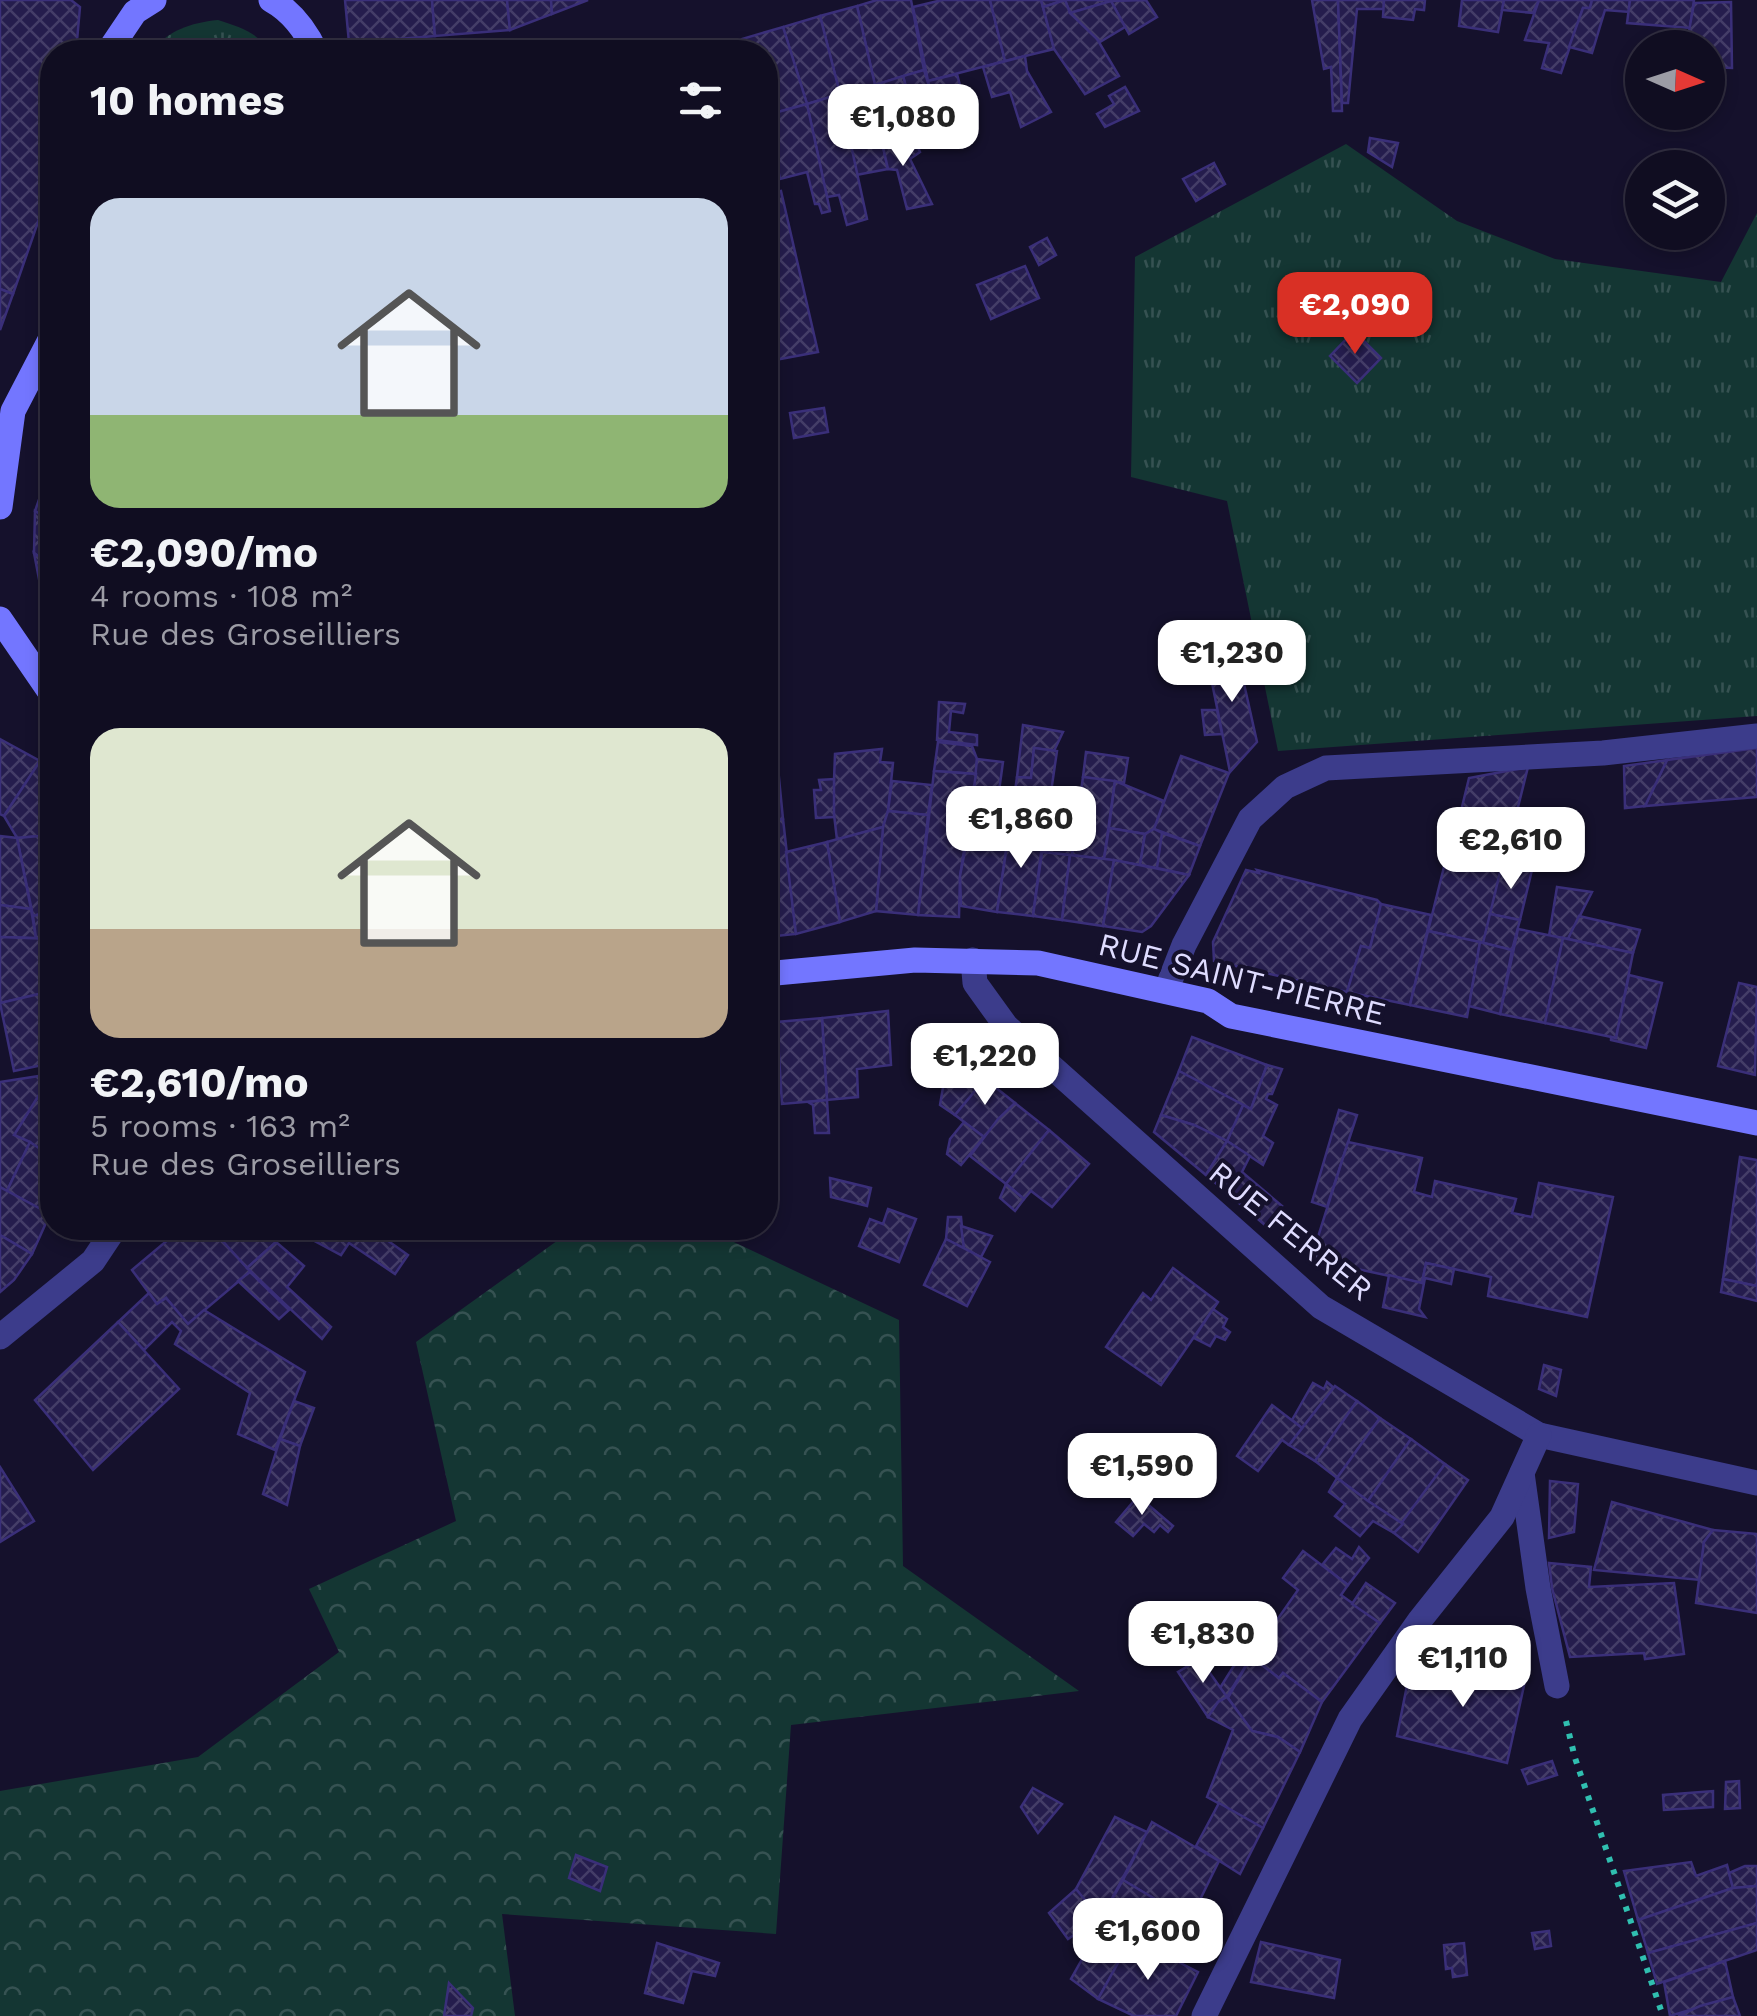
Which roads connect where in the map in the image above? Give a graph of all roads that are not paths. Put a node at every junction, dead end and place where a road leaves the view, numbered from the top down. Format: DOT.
graph roads {
  1 [pos="272,0"];
  2 [pos="139,4"];
  3 [pos="116,40"];
  4 [pos="311,40"];
  5 [pos="40,359"];
  6 [pos="0,508"];
  7 [pos="0,619"];
  8 [pos="40,677"];
  9 [pos="1757,736"];
  10 [pos="973,960"];
  11 [pos="778,973"];
  12 [pos="1166,991"];
  13 [pos="1757,1123"];
  14 [pos="108,1240"];
  15 [pos="0,1337"];
  16 [pos="1538,1436"];
  17 [pos="1522,1473"];
  18 [pos="1757,1483"];
  19 [pos="1557,1686"];
  20 [pos="1204,2016"];
  1 -- 4 [label="street"];
  2 -- 3 [label="street"];
  5 -- 6 [label="street"];
  7 -- 8 [label="street"];
  9 -- 12 [label="street"];
  10 -- 11 [label="street, RUE SAINT-PIERRE"];
  10 -- 12 [label="street, RUE SAINT-PIERRE"];
  10 -- 16 [label="street, RUE FERRER"];
  12 -- 13 [label="street, RUE SAINT-PIERRE"];
  14 -- 15 [label="street"];
  16 -- 17 [label="street"];
  16 -- 18 [label="street, RUE FERRER"];
  17 -- 19 [label="street"];
  17 -- 20 [label="street"];
}
